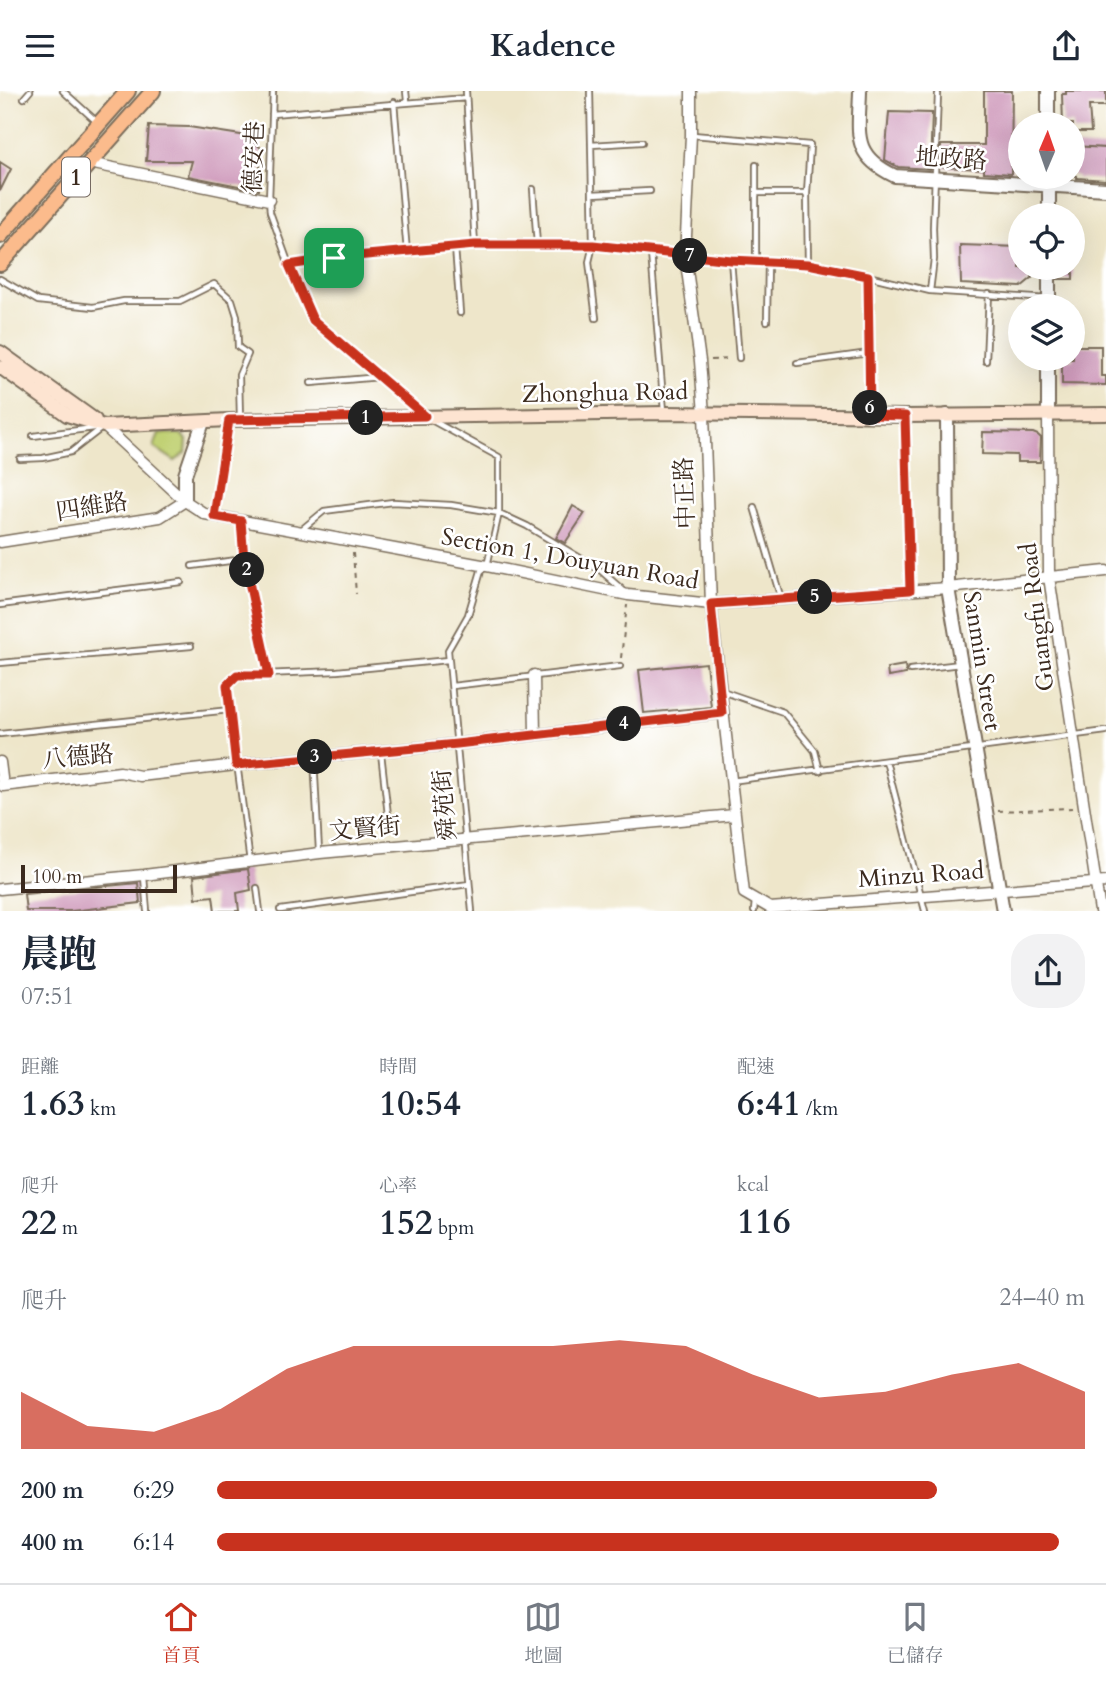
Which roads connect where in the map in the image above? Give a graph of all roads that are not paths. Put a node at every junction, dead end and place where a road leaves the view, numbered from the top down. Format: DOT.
graph roads {
  1 [pos="30,91"];
  2 [pos="63,91"];
  3 [pos="128,91"];
  4 [pos="153,91"];
  5 [pos="273,91"];
  6 [pos="406,91"];
  7 [pos="466,91"];
  8 [pos="590,91"];
  9 [pos="691,91"];
  10 [pos="860,91"];
  11 [pos="1048,91"];
  12 [pos="938,94"];
  13 [pos="24,98"];
  14 [pos="466,98"];
  15 [pos="407,101"];
  16 [pos="394,102"];
  17 [pos="1048,112"];
  18 [pos="272,114"];
  19 [pos="99,124"];
  20 [pos="691,135"];
  21 [pos="642,142"];
  22 [pos="591,145"];
  23 [pos="89,163"];
  24 [pos="756,165"];
  25 [pos="935,179"];
  26 [pos="1008,181"];
  27 [pos="1085,186"];
  28 [pos="533,189"];
  29 [pos="1106,189"];
  30 [pos="650,191"];
  31 [pos="756,193"];
  32 [pos="807,193"];
  33 [pos="592,194"];
  34 [pos="269,200"];
  35 [pos="0,236"];
  36 [pos="475,245"];
  37 [pos="537,245"];
  38 [pos="593,245"];
  39 [pos="455,247"];
  40 [pos="407,252"];
  41 [pos="652,252"];
  42 [pos="685,256"];
  43 [pos="731,260"];
  44 [pos="756,262"];
  45 [pos="768,263"];
  46 [pos="0,264"];
  47 [pos="808,264"];
  48 [pos="289,265"];
  49 [pos="868,276"];
  50 [pos="0,279"];
  51 [pos="930,291"];
  52 [pos="989,294"];
  53 [pos="1008,297"];
  54 [pos="460,313"];
  55 [pos="596,319"];
  56 [pos="766,321"];
  57 [pos="0,352"];
  58 [pos="869,353"];
  59 [pos="739,358"];
  60 [pos="986,361"];
  61 [pos="797,363"];
  62 [pos="0,367"];
  63 [pos="1048,371"];
  64 [pos="380,376"];
  65 [pos="312,383"];
  66 [pos="664,413"];
  67 [pos="1048,413"];
  68 [pos="704,414"];
  69 [pos="1106,414"];
  70 [pos="870,415"];
  71 [pos="947,415"];
  72 [pos="425,416"];
  73 [pos="905,416"];
  74 [pos="234,420"];
  75 [pos="203,422"];
  76 [pos="104,426"];
  77 [pos="33,436"];
  78 [pos="20,459"];
  79 [pos="185,501"];
  80 [pos="754,507"];
  81 [pos="499,513"];
  82 [pos="241,521"];
  83 [pos="299,532"];
  84 [pos="0,542"];
  85 [pos="244,559"];
  86 [pos="192,566"];
  87 [pos="488,566"];
  88 [pos="1106,571"];
  89 [pos="1049,577"];
  90 [pos="181,582"];
  91 [pos="948,588"];
  92 [pos="910,590"];
  93 [pos="628,595"];
  94 [pos="781,599"];
  95 [pos="711,604"];
  96 [pos="0,605"];
  97 [pos="191,646"];
  98 [pos="449,660"];
  99 [pos="0,663"];
  100 [pos="961,664"];
  101 [pos="620,666"];
  102 [pos="910,670"];
  103 [pos="269,675"];
  104 [pos="534,675"];
  105 [pos="452,686"];
  106 [pos="721,691"];
  107 [pos="230,710"];
  108 [pos="722,713"];
  109 [pos="1106,731"];
  110 [pos="0,734"];
  111 [pos="535,735"];
  112 [pos="1073,735"];
  113 [pos="457,744"];
  114 [pos="974,747"];
  115 [pos="381,751"];
  116 [pos="314,757"];
  117 [pos="886,761"];
  118 [pos="0,762"];
  119 [pos="236,765"];
  120 [pos="820,771"];
  121 [pos="730,781"];
  122 [pos="388,815"];
  123 [pos="734,815"];
  124 [pos="466,841"];
  125 [pos="320,853"];
  126 [pos="250,863"];
  127 [pos="144,875"];
  128 [pos="1101,882"];
  129 [pos="469,884"];
  130 [pos="257,888"];
  131 [pos="0,889"];
  132 [pos="1000,890"];
  133 [pos="744,893"];
  134 [pos="920,896"];
  135 [pos="755,900"];
  136 [pos="280,910"];
  137 [pos="147,911"];
  138 [pos="260,911"];
  139 [pos="472,911"];
  140 [pos="754,911"];
  141 [pos="925,911"];
  142 [pos="1003,911"];
  143 [pos="1100,911"];
  1 -- 13 [label="lane"];
  2 -- 19 [label="lane"];
  3 -- 19 [label="main road, 1"];
  4 -- 23 [label="main road, 1"];
  5 -- 18 [label="lane, 德安巷"];
  6 -- 15 [label="lane"];
  7 -- 14 [label="lane"];
  8 -- 22 [label="lane"];
  9 -- 20 [label="street, 中正路"];
  10 -- 25 [label="street, 地政路"];
  11 -- 17 [label="street"];
  12 -- 25 [label="lane"];
  14 -- 15 [label="lane"];
  14 -- 36 [label="lane"];
  15 -- 16 [label="lane"];
  16 -- 18 [label="lane"];
  16 -- 40 [label="lane"];
  18 -- 34 [label="lane, 德安巷"];
  19 -- 35 [label="main road, 1"];
  20 -- 32 [label="lane"];
  20 -- 42 [label="street, 中正路"];
  21 -- 22 [label="lane"];
  22 -- 33 [label="lane"];
  23 -- 34 [label="street"];
  23 -- 46 [label="main road, 1"];
  24 -- 31 [label="lane"];
  25 -- 26 [label="street, 地政路"];
  25 -- 51 [label="lane"];
  27 -- 29 [label="street, 地政路"];
  28 -- 37 [label="lane"];
  30 -- 33 [label="lane"];
  31 -- 32 [label="lane"];
  31 -- 44 [label="lane"];
  32 -- 47 [label="lane"];
  33 -- 38 [label="lane"];
  34 -- 48 [label="lane, 德安巷"];
  36 -- 37 [label="lane"];
  36 -- 39 [label="lane"];
  37 -- 38 [label="lane"];
  38 -- 41 [label="lane"];
  38 -- 55 [label="lane"];
  39 -- 40 [label="lane"];
  39 -- 54 [label="lane"];
  40 -- 48 [label="lane"];
  41 -- 42 [label="lane"];
  41 -- 66 [label="lane"];
  42 -- 43 [label="lane"];
  42 -- 68 [label="street, 中正路"];
  43 -- 44 [label="lane"];
  43 -- 59 [label="lane"];
  44 -- 45 [label="lane"];
  45 -- 47 [label="lane"];
  45 -- 56 [label="lane"];
  47 -- 49 [label="lane"];
  48 -- 64 [label="lane, 德安巷"];
  49 -- 51 [label="lane"];
  49 -- 58 [label="lane"];
  50 -- 74 [label="lane"];
  51 -- 52 [label="lane"];
  52 -- 53 [label="lane"];
  52 -- 60 [label="lane"];
  57 -- 76 [label="main road, Section 1, Douyuan Road"];
  58 -- 61 [label="lane"];
  58 -- 70 [label="lane"];
  62 -- 76 [label="main road, Section 1, Douyuan Road"];
  63 -- 67 [label="street, Guangfu Road"];
  64 -- 65 [label="lane"];
  64 -- 72 [label="lane, 德安巷"];
  66 -- 68 [label="main road, Zhonghua Road"];
  66 -- 72 [label="main road, Zhonghua Road"];
  67 -- 69 [label="main road, Zhonghua Road"];
  67 -- 71 [label="main road, Zhonghua Road"];
  67 -- 89 [label="street, Guangfu Road"];
  68 -- 70 [label="main road, Zhonghua Road"];
  68 -- 95 [label="street, 中正路"];
  70 -- 73 [label="main road, Zhonghua Road"];
  71 -- 73 [label="main road, Zhonghua Road"];
  71 -- 91 [label="street, Sanmin Street"];
  72 -- 74 [label="main road, Zhonghua Road"];
  72 -- 81 [label="lane, 舜苑街"];
  73 -- 92 [label="lane"];
  74 -- 75 [label="main road, Zhonghua Road"];
  75 -- 76 [label="main road, Zhonghua Road"];
  75 -- 79 [label="street"];
  76 -- 77 [label="lane"];
  76 -- 78 [label="lane"];
  76 -- 79 [label="street, Section 1, Douyuan Road"];
  79 -- 82 [label="street, Section 1, Douyuan Road"];
  79 -- 84 [label="street, 四維路"];
  80 -- 94 [label="lane"];
  81 -- 83 [label="lane"];
  81 -- 87 [label="lane, 舜苑街"];
  81 -- 93 [label="lane"];
  82 -- 83 [label="street, Section 1, Douyuan Road"];
  82 -- 85 [label="lane"];
  83 -- 87 [label="street, Section 1, Douyuan Road"];
  85 -- 86 [label="lane"];
  85 -- 103 [label="lane"];
  87 -- 93 [label="street, Section 1, Douyuan Road"];
  87 -- 98 [label="lane, 舜苑街"];
  88 -- 89 [label="street, Section 1, Douyuan Road"];
  89 -- 91 [label="street, Section 1, Douyuan Road"];
  89 -- 112 [label="street, Guangfu Road"];
  90 -- 96 [label="lane"];
  91 -- 92 [label="street, Section 1, Douyuan Road"];
  91 -- 100 [label="street, Sanmin Street"];
  92 -- 94 [label="street, Section 1, Douyuan Road"];
  93 -- 95 [label="street, Section 1, Douyuan Road"];
  94 -- 95 [label="street, Section 1, Douyuan Road"];
  95 -- 106 [label="street, 中正路"];
  97 -- 99 [label="lane"];
  98 -- 103 [label="lane"];
  98 -- 105 [label="lane, 舜苑街"];
  100 -- 102 [label="lane"];
  100 -- 114 [label="street, Sanmin Street"];
  101 -- 104 [label="lane"];
  103 -- 107 [label="lane"];
  104 -- 105 [label="lane"];
  104 -- 111 [label="street"];
  105 -- 113 [label="lane, 舜苑街"];
  106 -- 108 [label="street, 中正路"];
  106 -- 120 [label="lane"];
  107 -- 110 [label="lane"];
  107 -- 119 [label="lane"];
  108 -- 111 [label="street"];
  108 -- 121 [label="street, 中正路"];
  109 -- 112 [label="lane"];
  111 -- 113 [label="street"];
  112 -- 114 [label="lane"];
  112 -- 128 [label="street, Guangfu Road"];
  113 -- 115 [label="street"];
  113 -- 124 [label="lane, 舜苑街"];
  114 -- 117 [label="lane"];
  114 -- 132 [label="street, Sanmin Street"];
  115 -- 116 [label="street"];
  115 -- 122 [label="lane"];
  116 -- 119 [label="street"];
  116 -- 125 [label="lane"];
  117 -- 120 [label="lane"];
  117 -- 134 [label="lane"];
  118 -- 119 [label="street, 八德路"];
  119 -- 126 [label="lane"];
  120 -- 121 [label="lane"];
  121 -- 123 [label="street, 中正路"];
  123 -- 124 [label="street, 文賢街"];
  123 -- 133 [label="street, 中正路"];
  124 -- 125 [label="street, 文賢街"];
  124 -- 129 [label="lane, 舜苑街"];
  125 -- 126 [label="street, 文賢街"];
  126 -- 127 [label="street, 文賢街"];
  127 -- 131 [label="street, 文賢街"];
  127 -- 137 [label="lane"];
  128 -- 132 [label="street, Minzu Road"];
  128 -- 143 [label="street, Guangfu Road"];
  129 -- 136 [label="lane"];
  129 -- 139 [label="lane, 舜苑街"];
  130 -- 138 [label="lane"];
  132 -- 134 [label="street, Minzu Road"];
  132 -- 142 [label="street, Sanmin Street"];
  133 -- 135 [label="street, Minzu Road"];
  134 -- 135 [label="street, Minzu Road"];
  134 -- 141 [label="lane"];
  135 -- 140 [label="lane"];
}
